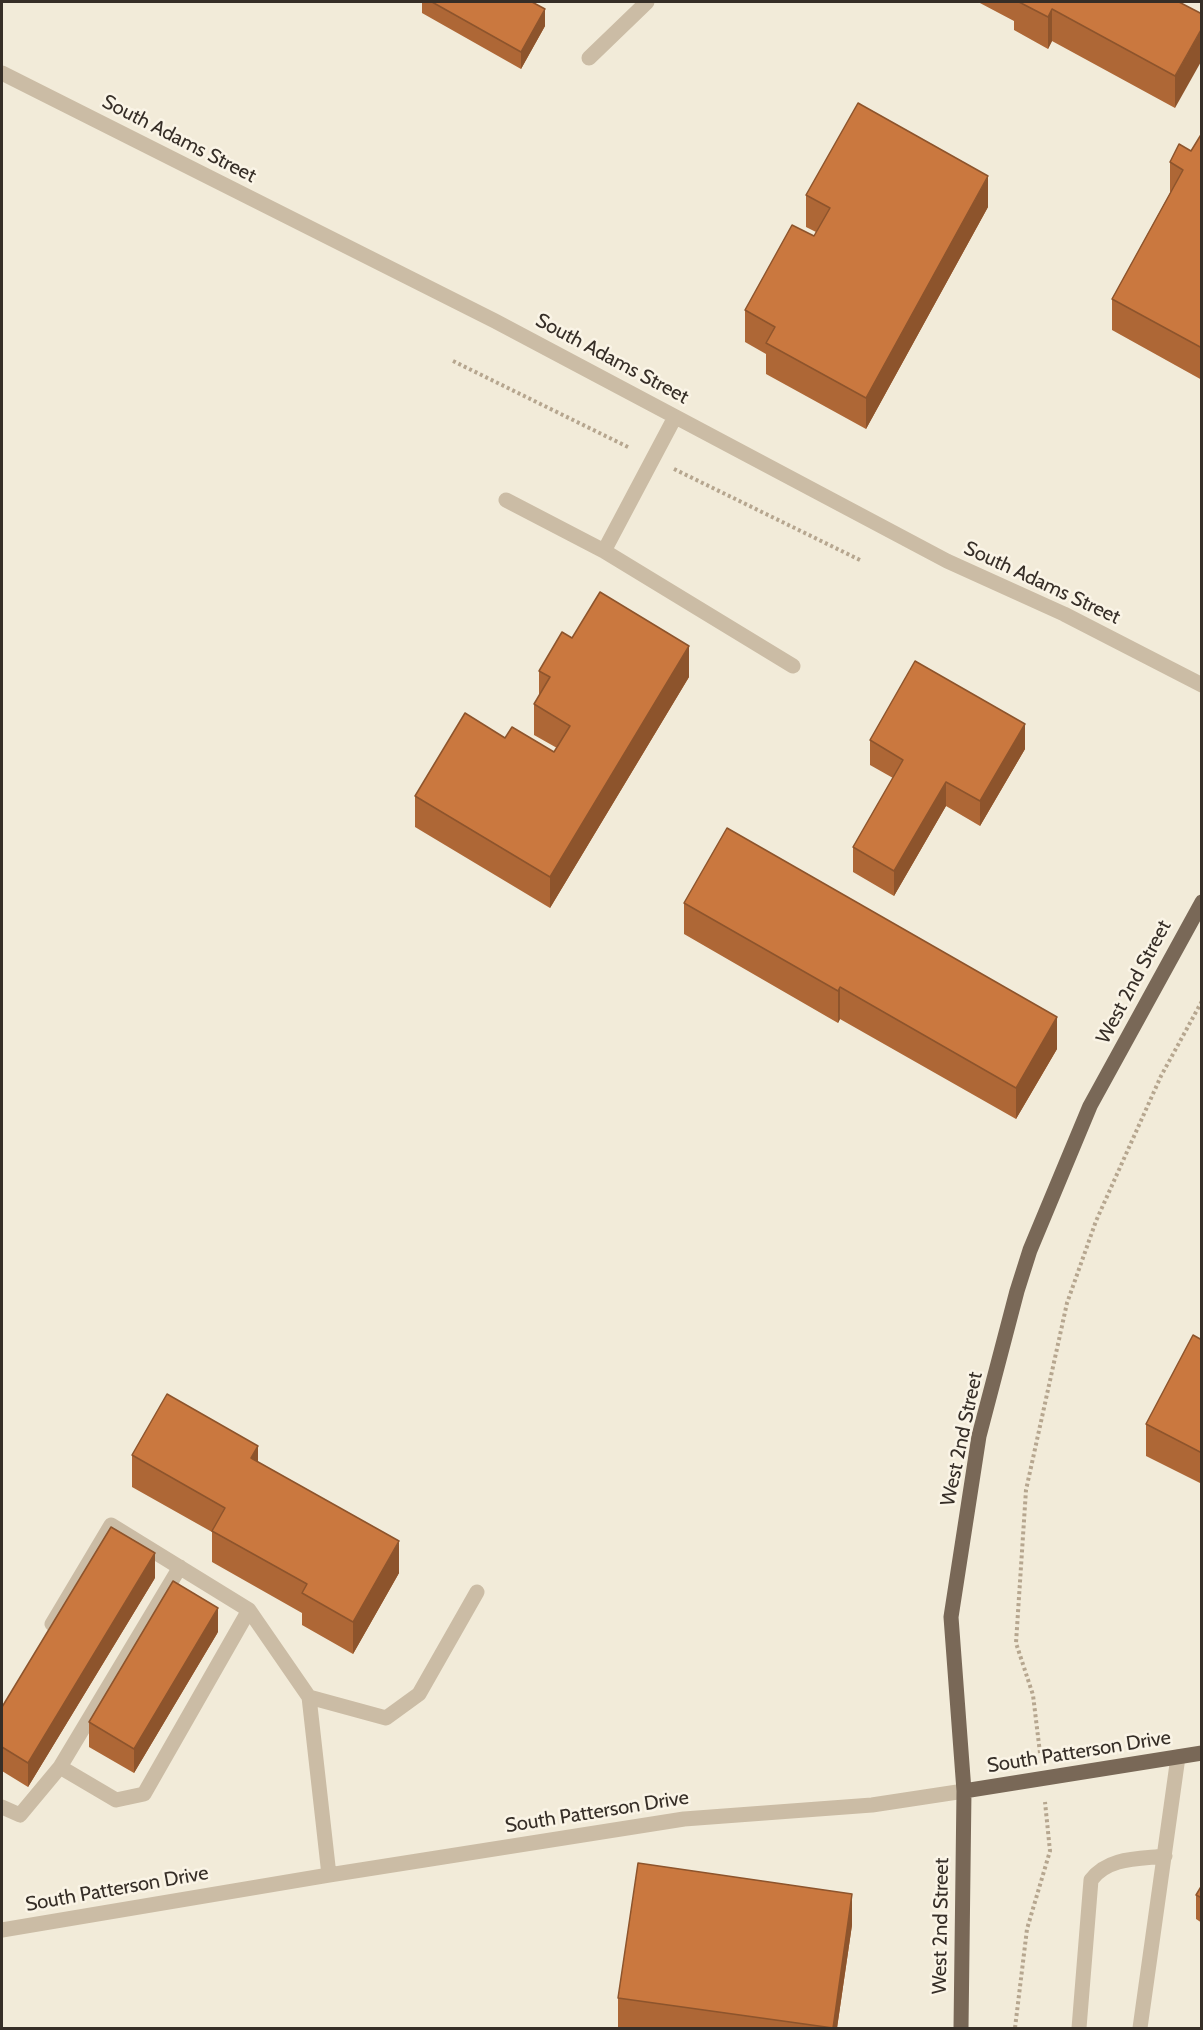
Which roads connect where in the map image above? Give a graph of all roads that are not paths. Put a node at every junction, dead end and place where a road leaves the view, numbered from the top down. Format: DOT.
graph roads {
  1 [pos="647,2"];
  2 [pos="590,58"];
  3 [pos="2,73"];
  4 [pos="675,417"];
  5 [pos="506,500"];
  6 [pos="604,551"];
  7 [pos="793,666"];
  8 [pos="1202,685"];
  9 [pos="1202,902"];
  10 [pos="180,1567"];
  11 [pos="477,1592"];
  12 [pos="249,1610"];
  13 [pos="44,1638"];
  14 [pos="309,1697"];
  15 [pos="1202,1754"];
  16 [pos="1178,1757"];
  17 [pos="60,1767"];
  18 [pos="964,1791"];
  19 [pos="2,1807"];
  20 [pos="1165,1856"];
  21 [pos="329,1875"];
  22 [pos="2,1930"];
  23 [pos="961,2028"];
  24 [pos="1079,2028"];
  25 [pos="1140,2028"];
  1 -- 2 [label="street"];
  3 -- 4 [label="street, South Adams Street"];
  4 -- 6 [label="street"];
  4 -- 8 [label="street, South Adams Street"];
  5 -- 6 [label="street"];
  6 -- 7 [label="street"];
  9 -- 18 [label="main road, West 2nd Street"];
  10 -- 12 [label="street"];
  10 -- 13 [label="street"];
  10 -- 17 [label="street"];
  11 -- 14 [label="street"];
  12 -- 14 [label="street"];
  12 -- 17 [label="street"];
  14 -- 21 [label="street"];
  15 -- 16 [label="main road, South Patterson Drive"];
  16 -- 18 [label="main road, South Patterson Drive"];
  16 -- 20 [label="street"];
  17 -- 19 [label="street"];
  18 -- 21 [label="street, South Patterson Drive"];
  18 -- 23 [label="main road, West 2nd Street"];
  20 -- 24 [label="street"];
  20 -- 25 [label="street"];
  21 -- 22 [label="street, South Patterson Drive"];
}
